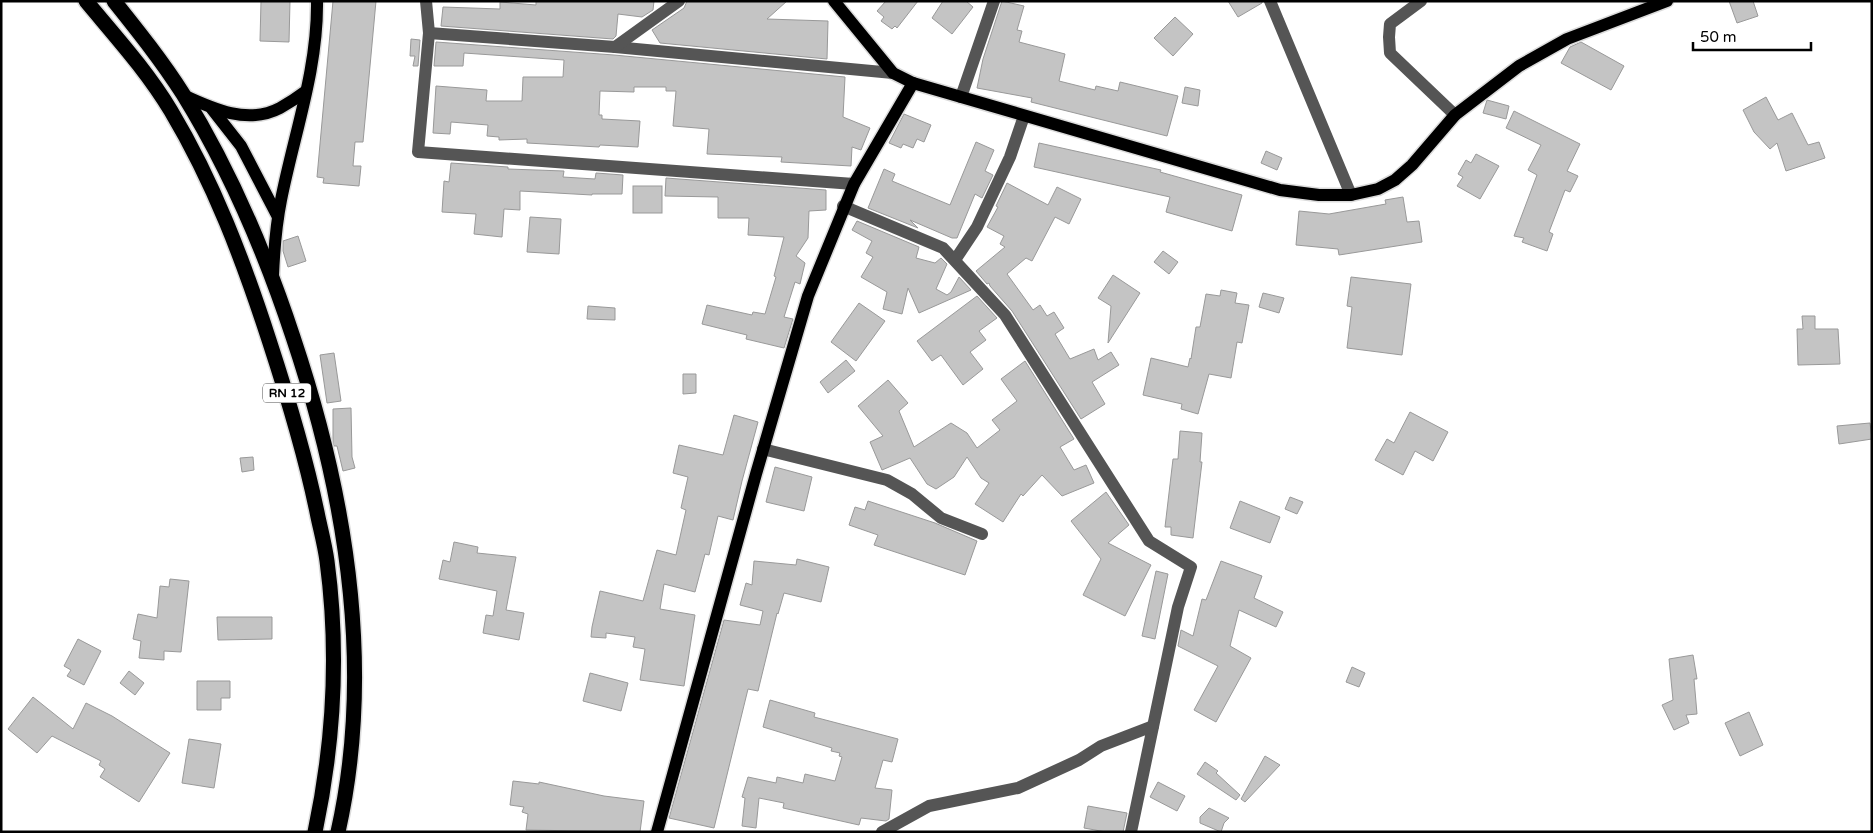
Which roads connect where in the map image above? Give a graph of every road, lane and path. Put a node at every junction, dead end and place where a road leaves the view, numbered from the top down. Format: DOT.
graph roads {
  1 [pos="86,1"];
  2 [pos="114,1"];
  3 [pos="318,1"];
  4 [pos="426,1"];
  5 [pos="679,1"];
  6 [pos="834,1"];
  7 [pos="994,1"];
  8 [pos="1270,1"];
  9 [pos="1421,1"];
  10 [pos="1667,1"];
  11 [pos="429,33"];
  12 [pos="615,47"];
  13 [pos="893,73"];
  14 [pos="913,82"];
  15 [pos="306,91"];
  16 [pos="184,95"];
  17 [pos="961,97"];
  18 [pos="212,108"];
  19 [pos="1455,115"];
  20 [pos="1024,116"];
  21 [pos="854,184"];
  22 [pos="1351,195"];
  23 [pos="843,206"];
  24 [pos="278,217"];
  25 [pos="955,260"];
  26 [pos="273,276"];
  27 [pos="763,449"];
  28 [pos="982,534"];
  29 [pos="1153,726"];
  30 [pos="315,832"];
  31 [pos="338,832"];
  32 [pos="657,832"];
  33 [pos="882,832"];
  34 [pos="1130,832"];
  1 -- 30 [label="highway, RN 12"];
  2 -- 16 [label="highway, RN 12"];
  3 -- 15 [label="main road"];
  4 -- 11 [label="street"];
  5 -- 12 [label="street"];
  6 -- 13 [label="main road"];
  7 -- 17 [label="street"];
  8 -- 22 [label="street"];
  9 -- 19 [label="street"];
  10 -- 19 [label="main road"];
  11 -- 12 [label="street"];
  11 -- 21 [label="street"];
  12 -- 13 [label="street"];
  13 -- 14 [label="main road"];
  14 -- 17 [label="main road"];
  14 -- 21 [label="main road"];
  15 -- 18 [label="main road"];
  15 -- 24 [label="main road"];
  16 -- 18 [label="main road"];
  16 -- 26 [label="highway, RN 12"];
  17 -- 20 [label="main road"];
  18 -- 24 [label="main road"];
  19 -- 22 [label="main road"];
  20 -- 22 [label="main road"];
  20 -- 25 [label="street"];
  21 -- 23 [label="main road"];
  23 -- 25 [label="street"];
  23 -- 27 [label="main road"];
  24 -- 26 [label="main road"];
  25 -- 29 [label="street"];
  26 -- 31 [label="highway, RN 12"];
  27 -- 28 [label="street"];
  27 -- 32 [label="main road"];
  29 -- 33 [label="street"];
  29 -- 34 [label="street"];
}
